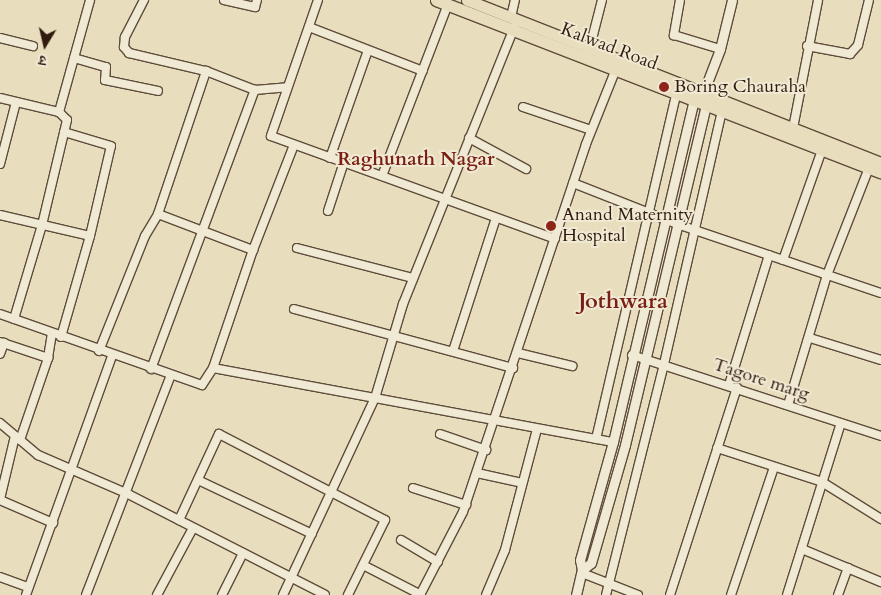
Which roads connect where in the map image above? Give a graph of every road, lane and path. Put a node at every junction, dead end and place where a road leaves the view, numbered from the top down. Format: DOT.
graph roads {
  1 [pos="90,0"];
  2 [pos="144,0"];
  3 [pos="224,0"];
  4 [pos="257,0"];
  5 [pos="318,0"];
  6 [pos="436,0"];
  7 [pos="467,0"];
  8 [pos="515,0"];
  9 [pos="602,0"];
  10 [pos="680,0"];
  11 [pos="732,0"];
  12 [pos="818,0"];
  13 [pos="869,0"];
  14 [pos="448,4"];
  15 [pos="514,21"];
  16 [pos="309,27"];
  17 [pos="0,38"];
  18 [pos="33,46"];
  19 [pos="807,46"];
  20 [pos="590,47"];
  21 [pos="720,49"];
  22 [pos="368,50"];
  23 [pos="74,58"];
  24 [pos="616,69"];
  25 [pos="423,70"];
  26 [pos="206,71"];
  27 [pos="287,87"];
  28 [pos="158,90"];
  29 [pos="255,90"];
  30 [pos="677,92"];
  31 [pos="702,94"];
  32 [pos="0,98"];
  33 [pos="16,102"];
  34 [pos="523,107"];
  35 [pos="722,110"];
  36 [pos="59,112"];
  37 [pos="793,128"];
  38 [pos="591,130"];
  39 [pos="64,132"];
  40 [pos="469,138"];
  41 [pos="294,145"];
  42 [pos="822,150"];
  43 [pos="330,158"];
  44 [pos="344,162"];
  45 [pos="881,163"];
  46 [pos="0,164"];
  47 [pos="869,168"];
  48 [pos="526,170"];
  49 [pos="881,172"];
  50 [pos="382,176"];
  51 [pos="573,183"];
  52 [pos="444,198"];
  53 [pos="328,211"];
  54 [pos="650,213"];
  55 [pos="158,214"];
  56 [pos="0,215"];
  57 [pos="496,218"];
  58 [pos="664,219"];
  59 [pos="677,224"];
  60 [pos="42,226"];
  61 [pos="695,230"];
  62 [pos="203,232"];
  63 [pos="90,236"];
  64 [pos="555,239"];
  65 [pos="297,248"];
  66 [pos="253,250"];
  67 [pos="770,255"];
  68 [pos="783,260"];
  69 [pos="827,275"];
  70 [pos="413,278"];
  71 [pos="881,293"];
  72 [pos="294,309"];
  73 [pos="0,314"];
  74 [pos="14,318"];
  75 [pos="52,334"];
  76 [pos="394,334"];
  77 [pos="61,337"];
  78 [pos="810,338"];
  79 [pos="2,342"];
  80 [pos="99,351"];
  81 [pos="453,351"];
  82 [pos="0,354"];
  83 [pos="518,354"];
  84 [pos="632,355"];
  85 [pos="112,356"];
  86 [pos="48,358"];
  87 [pos="645,358"];
  88 [pos="881,360"];
  89 [pos="664,364"];
  90 [pos="572,366"];
  91 [pos="213,368"];
  92 [pos="513,368"];
  93 [pos="151,369"];
  94 [pos="170,375"];
  95 [pos="733,387"];
  96 [pos="375,398"];
  97 [pos="788,405"];
  98 [pos="496,421"];
  99 [pos="0,423"];
  100 [pos="841,423"];
  101 [pos="537,429"];
  102 [pos="440,434"];
  103 [pos="881,436"];
  104 [pos="18,438"];
  105 [pos="596,439"];
  106 [pos="613,442"];
  107 [pos="717,448"];
  108 [pos="486,450"];
  109 [pos="774,466"];
  110 [pos="73,469"];
  111 [pos="477,473"];
  112 [pos="198,480"];
  113 [pos="822,482"];
  114 [pos="522,483"];
  115 [pos="413,488"];
  116 [pos="128,494"];
  117 [pos="332,494"];
  118 [pos="0,500"];
  119 [pos="466,505"];
  120 [pos="881,519"];
  121 [pos="179,520"];
  122 [pos="53,523"];
  123 [pos="193,528"];
  124 [pos="312,534"];
  125 [pos="401,540"];
  126 [pos="802,549"];
  127 [pos="243,553"];
  128 [pos="438,562"];
  129 [pos="363,565"];
  130 [pos="848,568"];
  131 [pos="582,571"];
  132 [pos="0,577"];
  133 [pos="291,578"];
  134 [pos="881,582"];
  135 [pos="609,584"];
  136 [pos="27,591"];
  137 [pos="86,595"];
  138 [pos="157,595"];
  139 [pos="222,595"];
  140 [pos="283,595"];
  141 [pos="325,595"];
  142 [pos="348,595"];
  143 [pos="420,595"];
  144 [pos="486,595"];
  145 [pos="576,595"];
  146 [pos="606,595"];
  147 [pos="638,595"];
  148 [pos="670,595"];
  149 [pos="731,595"];
  150 [pos="787,595"];
  151 [pos="838,595"];
  1 -- 23 [label="street"];
  2 -- 26 [label="street"];
  3 -- 4 [label="street"];
  5 -- 16 [label="street"];
  6 -- 14 [label="main road, Kalwad Road"];
  7 -- 15 [label="main road, Kalwad Road"];
  8 -- 15 [label="street"];
  9 -- 20 [label="street"];
  10 -- 21 [label="street"];
  11 -- 21 [label="street"];
  12 -- 19 [label="street"];
  13 -- 19 [label="street"];
  14 -- 15 [label="main road, Kalwad Road"];
  14 -- 25 [label="street"];
  15 -- 20 [label="main road, Kalwad Road"];
  15 -- 24 [label="main road, Kalwad Road"];
  15 -- 40 [label="street"];
  16 -- 22 [label="street"];
  16 -- 27 [label="street"];
  17 -- 18 [label="street"];
  19 -- 37 [label="street"];
  20 -- 31 [label="main road, Kalwad Road"];
  21 -- 31 [label="street"];
  22 -- 25 [label="street"];
  22 -- 43 [label="street"];
  23 -- 28 [label="street"];
  23 -- 36 [label="street"];
  24 -- 30 [label="main road, Kalwad Road"];
  24 -- 38 [label="street"];
  25 -- 50 [label="street"];
  26 -- 29 [label="street"];
  26 -- 55 [label="street"];
  27 -- 29 [label="street"];
  27 -- 41 [label="street"];
  29 -- 62 [label="street"];
  30 -- 31 [label="main road, Kalwad Road"];
  30 -- 54 [label="street"];
  31 -- 35 [label="main road, Kalwad Road"];
  31 -- 37 [label="main road, Kalwad Road"];
  31 -- 58 [label="street"];
  31 -- 59 [label="street"];
  32 -- 33 [label="street"];
  33 -- 36 [label="street"];
  33 -- 46 [label="street"];
  34 -- 38 [label="street"];
  35 -- 42 [label="main road, Kalwad Road"];
  35 -- 61 [label="street"];
  36 -- 39 [label="street"];
  37 -- 45 [label="main road, Kalwad Road"];
  38 -- 51 [label="street"];
  39 -- 60 [label="street"];
  39 -- 63 [label="street"];
  40 -- 48 [label="street"];
  40 -- 52 [label="street"];
  41 -- 43 [label="street"];
  41 -- 66 [label="street"];
  42 -- 47 [label="main road, Kalwad Road"];
  42 -- 68 [label="street"];
  43 -- 44 [label="street"];
  44 -- 50 [label="street"];
  44 -- 53 [label="street"];
  47 -- 49 [label="main road, Kalwad Road"];
  47 -- 69 [label="street"];
  50 -- 52 [label="street"];
  51 -- 54 [label="street"];
  51 -- 64 [label="street"];
  52 -- 57 [label="street"];
  52 -- 70 [label="street"];
  54 -- 58 [label="street"];
  54 -- 105 [label="street"];
  55 -- 62 [label="street"];
  55 -- 80 [label="street"];
  56 -- 60 [label="street"];
  57 -- 64 [label="street"];
  57 -- 81 [label="street"];
  58 -- 59 [label="street"];
  58 -- 84 [label="street"];
  59 -- 61 [label="street"];
  59 -- 87 [label="street"];
  60 -- 63 [label="street"];
  60 -- 74 [label="street"];
  61 -- 67 [label="street"];
  61 -- 89 [label="street"];
  62 -- 66 [label="street"];
  62 -- 93 [label="street"];
  63 -- 77 [label="street"];
  64 -- 83 [label="street"];
  65 -- 70 [label="street"];
  66 -- 91 [label="street"];
  67 -- 68 [label="street"];
  67 -- 95 [label="street"];
  68 -- 69 [label="street"];
  69 -- 71 [label="street"];
  69 -- 78 [label="street"];
  70 -- 76 [label="street"];
  72 -- 76 [label="street"];
  73 -- 74 [label="street"];
  74 -- 75 [label="street"];
  75 -- 77 [label="street"];
  75 -- 86 [label="street"];
  76 -- 81 [label="street"];
  76 -- 96 [label="street"];
  77 -- 80 [label="street"];
  78 -- 88 [label="street"];
  78 -- 97 [label="street"];
  79 -- 82 [label="street"];
  79 -- 86 [label="street"];
  80 -- 85 [label="street"];
  81 -- 92 [label="street"];
  83 -- 90 [label="street"];
  83 -- 92 [label="street"];
  84 -- 87 [label="street, Tagore marg"];
  84 -- 106 [label="street"];
  85 -- 93 [label="street"];
  85 -- 110 [label="street"];
  86 -- 104 [label="street"];
  87 -- 89 [label="street, Tagore marg"];
  87 -- 131 [label="street"];
  89 -- 95 [label="street, Tagore marg"];
  89 -- 135 [label="street"];
  91 -- 94 [label="street"];
  91 -- 96 [label="street"];
  92 -- 98 [label="street"];
  93 -- 94 [label="street"];
  94 -- 116 [label="street"];
  95 -- 97 [label="street, Tagore marg"];
  95 -- 107 [label="street"];
  96 -- 98 [label="street"];
  96 -- 117 [label="street"];
  97 -- 100 [label="street, Tagore marg"];
  98 -- 101 [label="street"];
  98 -- 108 [label="street"];
  99 -- 104 [label="street"];
  100 -- 103 [label="street, Tagore marg"];
  100 -- 113 [label="street"];
  101 -- 105 [label="street"];
  101 -- 114 [label="street"];
  102 -- 108 [label="street"];
  104 -- 110 [label="street"];
  104 -- 118 [label="street"];
  105 -- 106 [label="street"];
  106 -- 131 [label="street"];
  107 -- 109 [label="street"];
  107 -- 148 [label="street"];
  108 -- 111 [label="street"];
  109 -- 113 [label="street"];
  109 -- 149 [label="street"];
  110 -- 116 [label="street"];
  110 -- 122 [label="street"];
  111 -- 114 [label="street"];
  111 -- 119 [label="street"];
  112 -- 117 [label="street"];
  112 -- 121 [label="street"];
  112 -- 124 [label="street"];
  113 -- 120 [label="street"];
  113 -- 126 [label="street"];
  114 -- 144 [label="street"];
  115 -- 119 [label="street"];
  116 -- 121 [label="street"];
  116 -- 137 [label="street"];
  117 -- 124 [label="street"];
  117 -- 129 [label="street"];
  118 -- 122 [label="street"];
  119 -- 128 [label="street"];
  121 -- 123 [label="street"];
  122 -- 136 [label="street"];
  123 -- 127 [label="street"];
  123 -- 138 [label="street"];
  124 -- 133 [label="street"];
  125 -- 128 [label="street"];
  126 -- 130 [label="street"];
  126 -- 150 [label="street"];
  127 -- 133 [label="street"];
  127 -- 139 [label="street"];
  128 -- 143 [label="street"];
  129 -- 142 [label="street"];
  129 -- 143 [label="street"];
  130 -- 134 [label="street"];
  130 -- 151 [label="street"];
  131 -- 135 [label="street"];
  131 -- 145 [label="street"];
  132 -- 136 [label="street"];
  133 -- 140 [label="street"];
  133 -- 141 [label="street"];
  135 -- 146 [label="street"];
  135 -- 147 [label="street"];
}
